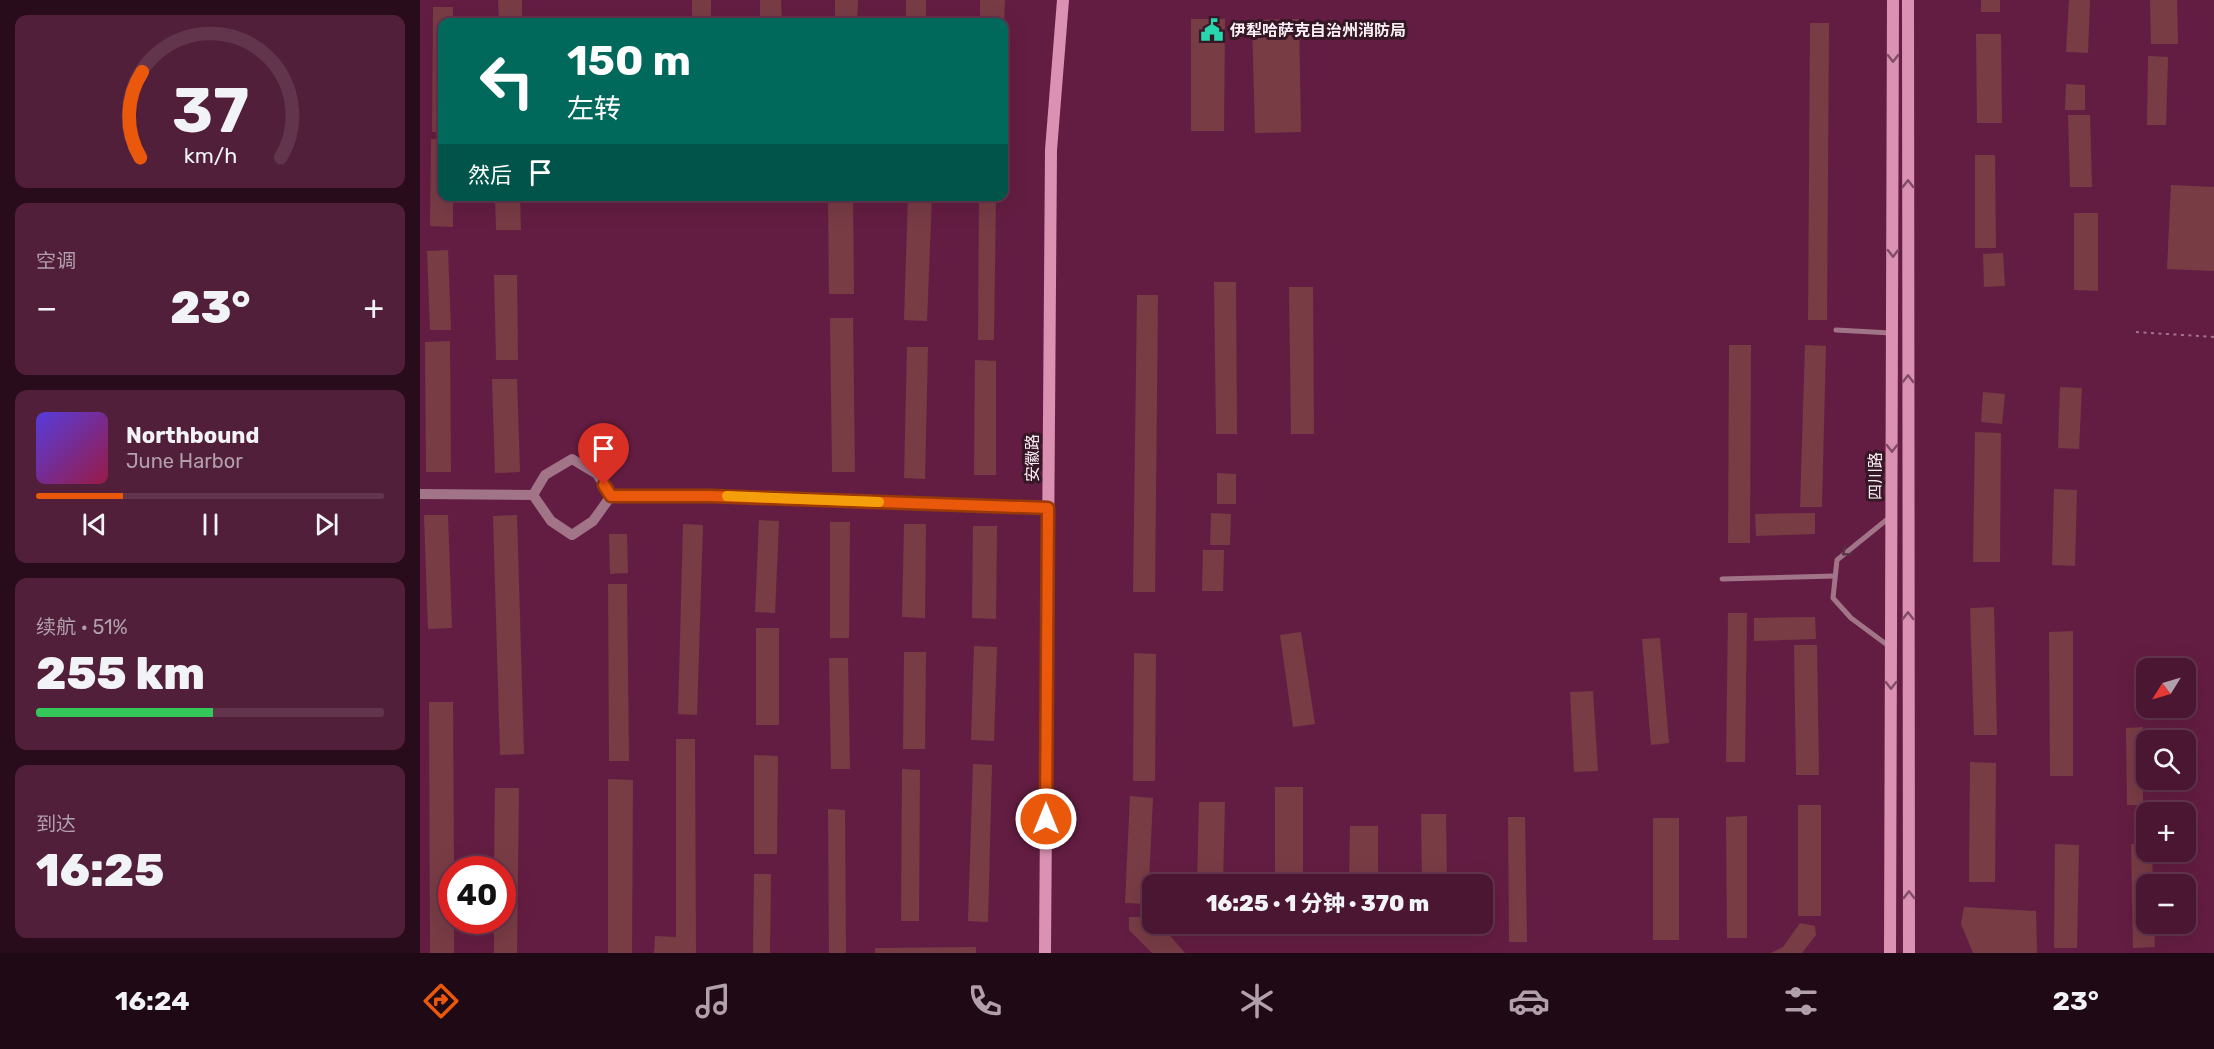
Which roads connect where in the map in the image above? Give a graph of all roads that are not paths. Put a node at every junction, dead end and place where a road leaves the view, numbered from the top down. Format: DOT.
graph roads {
  1 [pos="1063,0"];
  2 [pos="1893,0"];
  3 [pos="1908,0"];
  4 [pos="1836,330"];
  5 [pos="1892,333"];
  6 [pos="420,494"];
  7 [pos="533,495"];
  8 [pos="611,496"];
  9 [pos="1048,508"];
  10 [pos="1892,516"];
  11 [pos="1835,576"];
  12 [pos="1722,579"];
  13 [pos="1891,648"];
  14 [pos="1045,953"];
  15 [pos="1890,953"];
  16 [pos="1909,953"];
  1 -- 9 [label="street, 安徽路"];
  2 -- 5 [label="street, 四川路, one-way"];
  16 -- 3 [label="street, 四川路, one-way"];
  4 -- 5 [label="lane"];
  5 -- 10 [label="street, 四川路, one-way"];
  6 -- 7 [label="street"];
  7 -- 8 [label="street"];
  7 -- 8 [label="street"];
  8 -- 9 [label="street"];
  9 -- 14 [label="street, 安徽路"];
  10 -- 11 [label="lane, one-way"];
  10 -- 13 [label="street, 四川路"];
  11 -- 12 [label="lane"];
  11 -- 13 [label="lane"];
  13 -- 15 [label="street, 四川路, one-way"];
}
